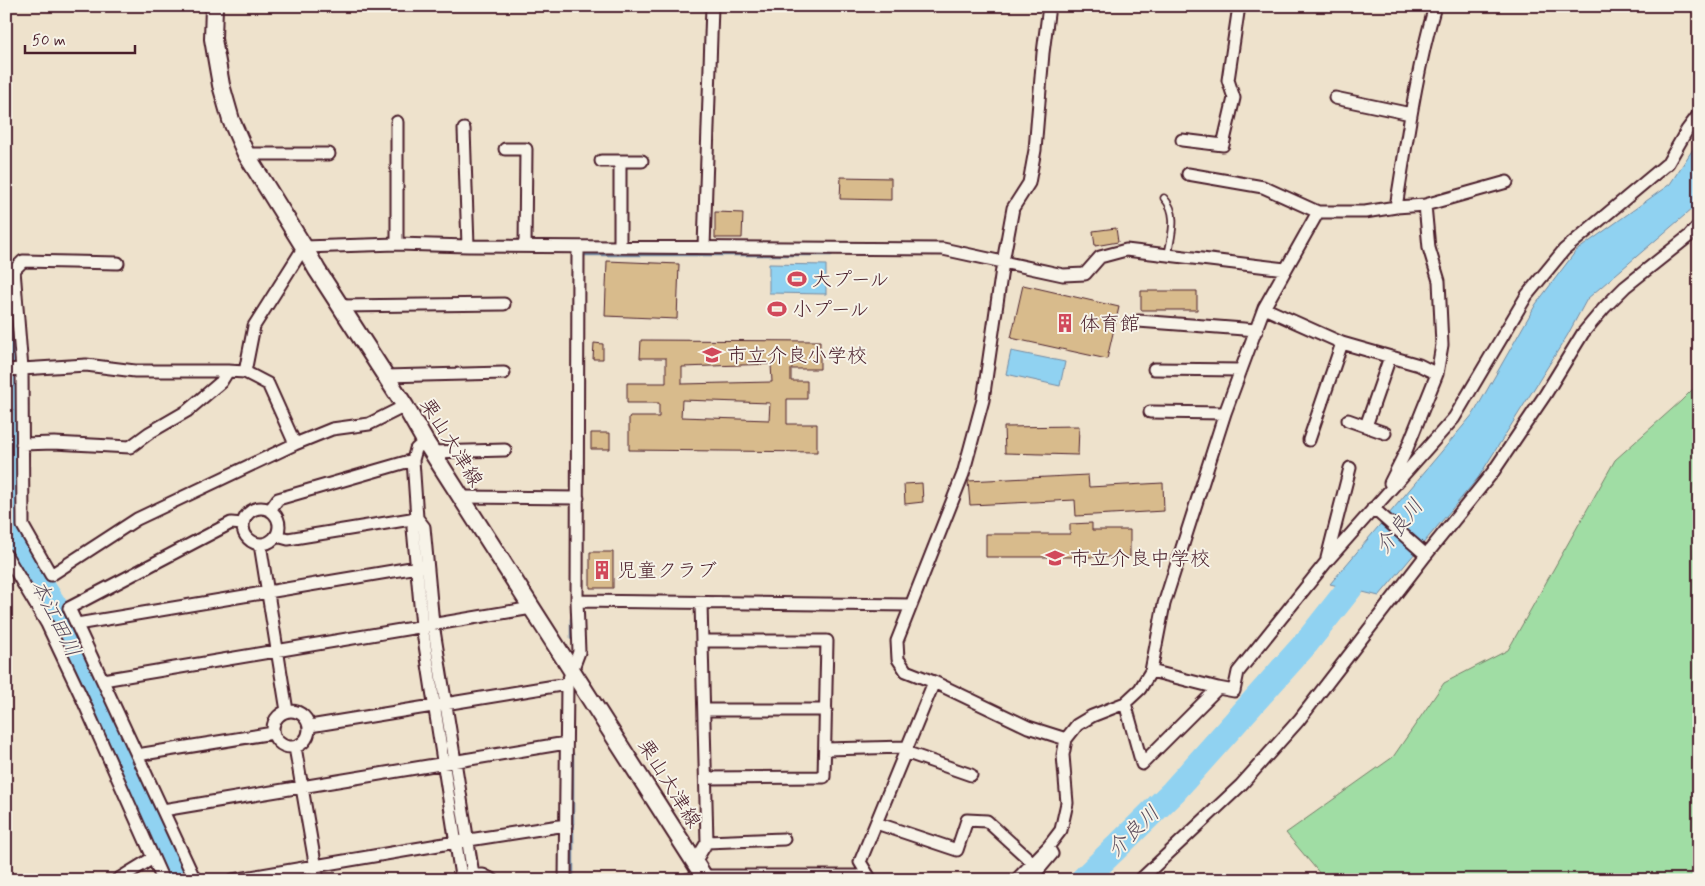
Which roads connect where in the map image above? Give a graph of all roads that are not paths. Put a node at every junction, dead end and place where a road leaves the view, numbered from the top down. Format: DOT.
graph roads {
  1 [pos="214,6"];
  2 [pos="712,6"];
  3 [pos="1049,6"];
  4 [pos="1239,6"];
  5 [pos="1435,6"];
  6 [pos="1335,98"];
  7 [pos="1411,114"];
  8 [pos="1699,114"];
  9 [pos="398,122"];
  10 [pos="464,129"];
  11 [pos="1182,140"];
  12 [pos="505,149"];
  13 [pos="246,154"];
  14 [pos="328,154"];
  15 [pos="602,161"];
  16 [pos="620,161"];
  17 [pos="642,161"];
  18 [pos="1188,174"];
  19 [pos="1507,182"];
  20 [pos="1164,198"];
  21 [pos="1425,205"];
  22 [pos="1396,207"];
  23 [pos="1318,212"];
  24 [pos="1699,225"];
  25 [pos="397,244"];
  26 [pos="468,246"];
  27 [pos="525,246"];
  28 [pos="304,247"];
  29 [pos="578,247"];
  30 [pos="620,247"];
  31 [pos="704,247"];
  32 [pos="1168,255"];
  33 [pos="1003,262"];
  34 [pos="118,263"];
  35 [pos="1285,269"];
  36 [pos="504,304"];
  37 [pos="340,306"];
  38 [pos="1264,308"];
  39 [pos="1138,321"];
  40 [pos="1257,330"];
  41 [pos="1342,343"];
  42 [pos="1390,357"];
  43 [pos="1154,369"];
  44 [pos="6,370"];
  45 [pos="22,370"];
  46 [pos="1241,370"];
  47 [pos="228,371"];
  48 [pos="245,372"];
  49 [pos="504,373"];
  50 [pos="1437,374"];
  51 [pos="385,376"];
  52 [pos="405,406"];
  53 [pos="1150,412"];
  54 [pos="1225,413"];
  55 [pos="1348,420"];
  56 [pos="1366,426"];
  57 [pos="1385,433"];
  58 [pos="1309,440"];
  59 [pos="22,444"];
  60 [pos="295,444"];
  61 [pos="428,446"];
  62 [pos="505,450"];
  63 [pos="413,460"];
  64 [pos="1350,468"];
  65 [pos="461,497"];
  66 [pos="578,498"];
  67 [pos="1382,498"];
  68 [pos="1373,508"];
  69 [pos="270,510"];
  70 [pos="417,518"];
  71 [pos="243,524"];
  72 [pos="276,536"];
  73 [pos="260,544"];
  74 [pos="1422,551"];
  75 [pos="6,555"];
  76 [pos="1327,561"];
  77 [pos="422,566"];
  78 [pos="268,592"];
  79 [pos="577,601"];
  80 [pos="701,603"];
  81 [pos="910,605"];
  82 [pos="532,608"];
  83 [pos="77,624"];
  84 [pos="428,625"];
  85 [pos="702,641"];
  86 [pos="277,651"];
  87 [pos="1151,671"];
  88 [pos="570,676"];
  89 [pos="103,680"];
  90 [pos="934,682"];
  91 [pos="1218,688"];
  92 [pos="1125,703"];
  93 [pos="440,705"];
  94 [pos="704,710"];
  95 [pos="826,710"];
  96 [pos="287,711"];
  97 [pos="310,726"];
  98 [pos="273,733"];
  99 [pos="1066,739"];
  100 [pos="566,743"];
  101 [pos="295,747"];
  102 [pos="825,749"];
  103 [pos="906,750"];
  104 [pos="138,755"];
  105 [pos="456,762"];
  106 [pos="444,764"];
  107 [pos="971,775"];
  108 [pos="706,778"];
  109 [pos="302,787"];
  110 [pos="163,810"];
  111 [pos="876,823"];
  112 [pos="566,825"];
  113 [pos="784,839"];
  114 [pos="462,841"];
  115 [pos="707,842"];
  116 [pos="1048,847"];
  117 [pos="153,858"];
  118 [pos="1033,863"];
  119 [pos="316,866"];
  120 [pos="702,873"];
  121 [pos="473,874"];
  122 [pos="458,878"];
  123 [pos="869,878"];
  124 [pos="117,880"];
  125 [pos="163,880"];
  126 [pos="195,880"];
  127 [pos="233,880"];
  128 [pos="318,880"];
  129 [pos="493,880"];
  130 [pos="565,880"];
  131 [pos="686,880"];
  132 [pos="1016,880"];
  133 [pos="1030,880"];
  134 [pos="1140,880"];
  1 -- 13 [label="main road, 栗山大津線"];
  2 -- 31 [label="street"];
  3 -- 33 [label="street"];
  4 -- 11 [label="street"];
  5 -- 7 [label="street"];
  6 -- 7 [label="street"];
  7 -- 22 [label="street"];
  8 -- 67 [label="street"];
  9 -- 25 [label="street"];
  10 -- 26 [label="street"];
  12 -- 27 [label="street"];
  13 -- 14 [label="street"];
  13 -- 28 [label="main road, 栗山大津線"];
  15 -- 16 [label="street"];
  16 -- 17 [label="street"];
  16 -- 30 [label="street"];
  18 -- 23 [label="street"];
  19 -- 21 [label="street"];
  20 -- 32 [label="lane"];
  21 -- 22 [label="street"];
  21 -- 50 [label="street"];
  22 -- 23 [label="street"];
  23 -- 35 [label="street"];
  24 -- 74 [label="street"];
  25 -- 26 [label="street"];
  25 -- 28 [label="street"];
  26 -- 27 [label="street"];
  27 -- 29 [label="street"];
  28 -- 37 [label="main road, 栗山大津線"];
  28 -- 48 [label="street"];
  29 -- 30 [label="street"];
  29 -- 66 [label="street"];
  30 -- 31 [label="street"];
  31 -- 33 [label="street"];
  32 -- 33 [label="street"];
  32 -- 35 [label="street"];
  33 -- 81 [label="street"];
  34 -- 45 [label="street"];
  35 -- 38 [label="street"];
  36 -- 37 [label="street"];
  37 -- 51 [label="main road, 栗山大津線"];
  38 -- 40 [label="street"];
  38 -- 41 [label="street"];
  39 -- 40 [label="street"];
  40 -- 46 [label="street"];
  41 -- 42 [label="street"];
  41 -- 58 [label="street"];
  42 -- 50 [label="street"];
  42 -- 56 [label="street"];
  43 -- 46 [label="street"];
  44 -- 45 [label="street"];
  45 -- 47 [label="street"];
  45 -- 59 [label="street"];
  46 -- 54 [label="street"];
  47 -- 48 [label="street"];
  47 -- 59 [label="street"];
  48 -- 60 [label="street"];
  49 -- 51 [label="street"];
  50 -- 67 [label="street"];
  51 -- 52 [label="main road, 栗山大津線"];
  52 -- 60 [label="street"];
  52 -- 61 [label="main road, 栗山大津線"];
  53 -- 54 [label="street"];
  54 -- 87 [label="street"];
  55 -- 56 [label="street"];
  56 -- 57 [label="street"];
  59 -- 60 [label="street"];
  61 -- 62 [label="street"];
  61 -- 63 [label="street"];
  61 -- 65 [label="main road, 栗山大津線"];
  63 -- 69 [label="street"];
  63 -- 70 [label="street"];
  64 -- 76 [label="street"];
  65 -- 66 [label="street"];
  65 -- 82 [label="main road, 栗山大津線"];
  66 -- 79 [label="street"];
  67 -- 68 [label="street"];
  68 -- 74 [label="street"];
  68 -- 76 [label="street"];
  69 -- 71 [label="street"];
  69 -- 72 [label="street"];
  70 -- 72 [label="street"];
  70 -- 77 [label="street"];
  71 -- 73 [label="street"];
  71 -- 83 [label="street"];
  72 -- 73 [label="street"];
  73 -- 78 [label="street"];
  74 -- 134 [label="street"];
  75 -- 117 [label="street"];
  76 -- 91 [label="street"];
  77 -- 78 [label="street"];
  77 -- 84 [label="street"];
  78 -- 83 [label="street"];
  78 -- 86 [label="street"];
  79 -- 80 [label="street"];
  79 -- 88 [label="street"];
  80 -- 81 [label="street"];
  80 -- 85 [label="street"];
  81 -- 90 [label="street"];
  82 -- 84 [label="street"];
  82 -- 88 [label="main road, 栗山大津線"];
  83 -- 89 [label="street"];
  84 -- 86 [label="street"];
  84 -- 93 [label="street"];
  85 -- 94 [label="street"];
  85 -- 95 [label="street"];
  86 -- 89 [label="street"];
  86 -- 96 [label="street"];
  87 -- 91 [label="street"];
  87 -- 92 [label="street"];
  88 -- 93 [label="street"];
  88 -- 100 [label="street"];
  88 -- 120 [label="main road, 栗山大津線"];
  89 -- 104 [label="street"];
  90 -- 99 [label="street"];
  90 -- 103 [label="street"];
  91 -- 92 [label="street"];
  92 -- 99 [label="street"];
  93 -- 97 [label="street"];
  93 -- 105 [label="street"];
  93 -- 106 [label="street"];
  94 -- 95 [label="street"];
  94 -- 108 [label="street"];
  95 -- 102 [label="street"];
  96 -- 97 [label="street"];
  96 -- 98 [label="street"];
  97 -- 101 [label="street"];
  98 -- 101 [label="street"];
  98 -- 104 [label="street"];
  99 -- 116 [label="street"];
  100 -- 105 [label="street"];
  100 -- 112 [label="street"];
  101 -- 109 [label="street"];
  102 -- 103 [label="street"];
  102 -- 108 [label="street"];
  103 -- 107 [label="street"];
  103 -- 111 [label="street"];
  104 -- 110 [label="street"];
  105 -- 106 [label="street"];
  105 -- 114 [label="street"];
  106 -- 109 [label="street"];
  106 -- 114 [label="street"];
  108 -- 115 [label="street"];
  109 -- 110 [label="street"];
  109 -- 119 [label="street"];
  110 -- 126 [label="street"];
  111 -- 118 [label="street"];
  111 -- 123 [label="street"];
  112 -- 114 [label="street"];
  112 -- 130 [label="street"];
  113 -- 115 [label="street"];
  114 -- 119 [label="street"];
  114 -- 121 [label="street"];
  114 -- 122 [label="street"];
  115 -- 120 [label="street"];
  116 -- 118 [label="street"];
  116 -- 133 [label="street"];
  117 -- 124 [label="street"];
  117 -- 125 [label="street"];
  118 -- 132 [label="street"];
  119 -- 127 [label="street"];
  119 -- 128 [label="street"];
  120 -- 123 [label="street"];
  120 -- 131 [label="street"];
  121 -- 122 [label="street"];
  121 -- 129 [label="street"];
}
